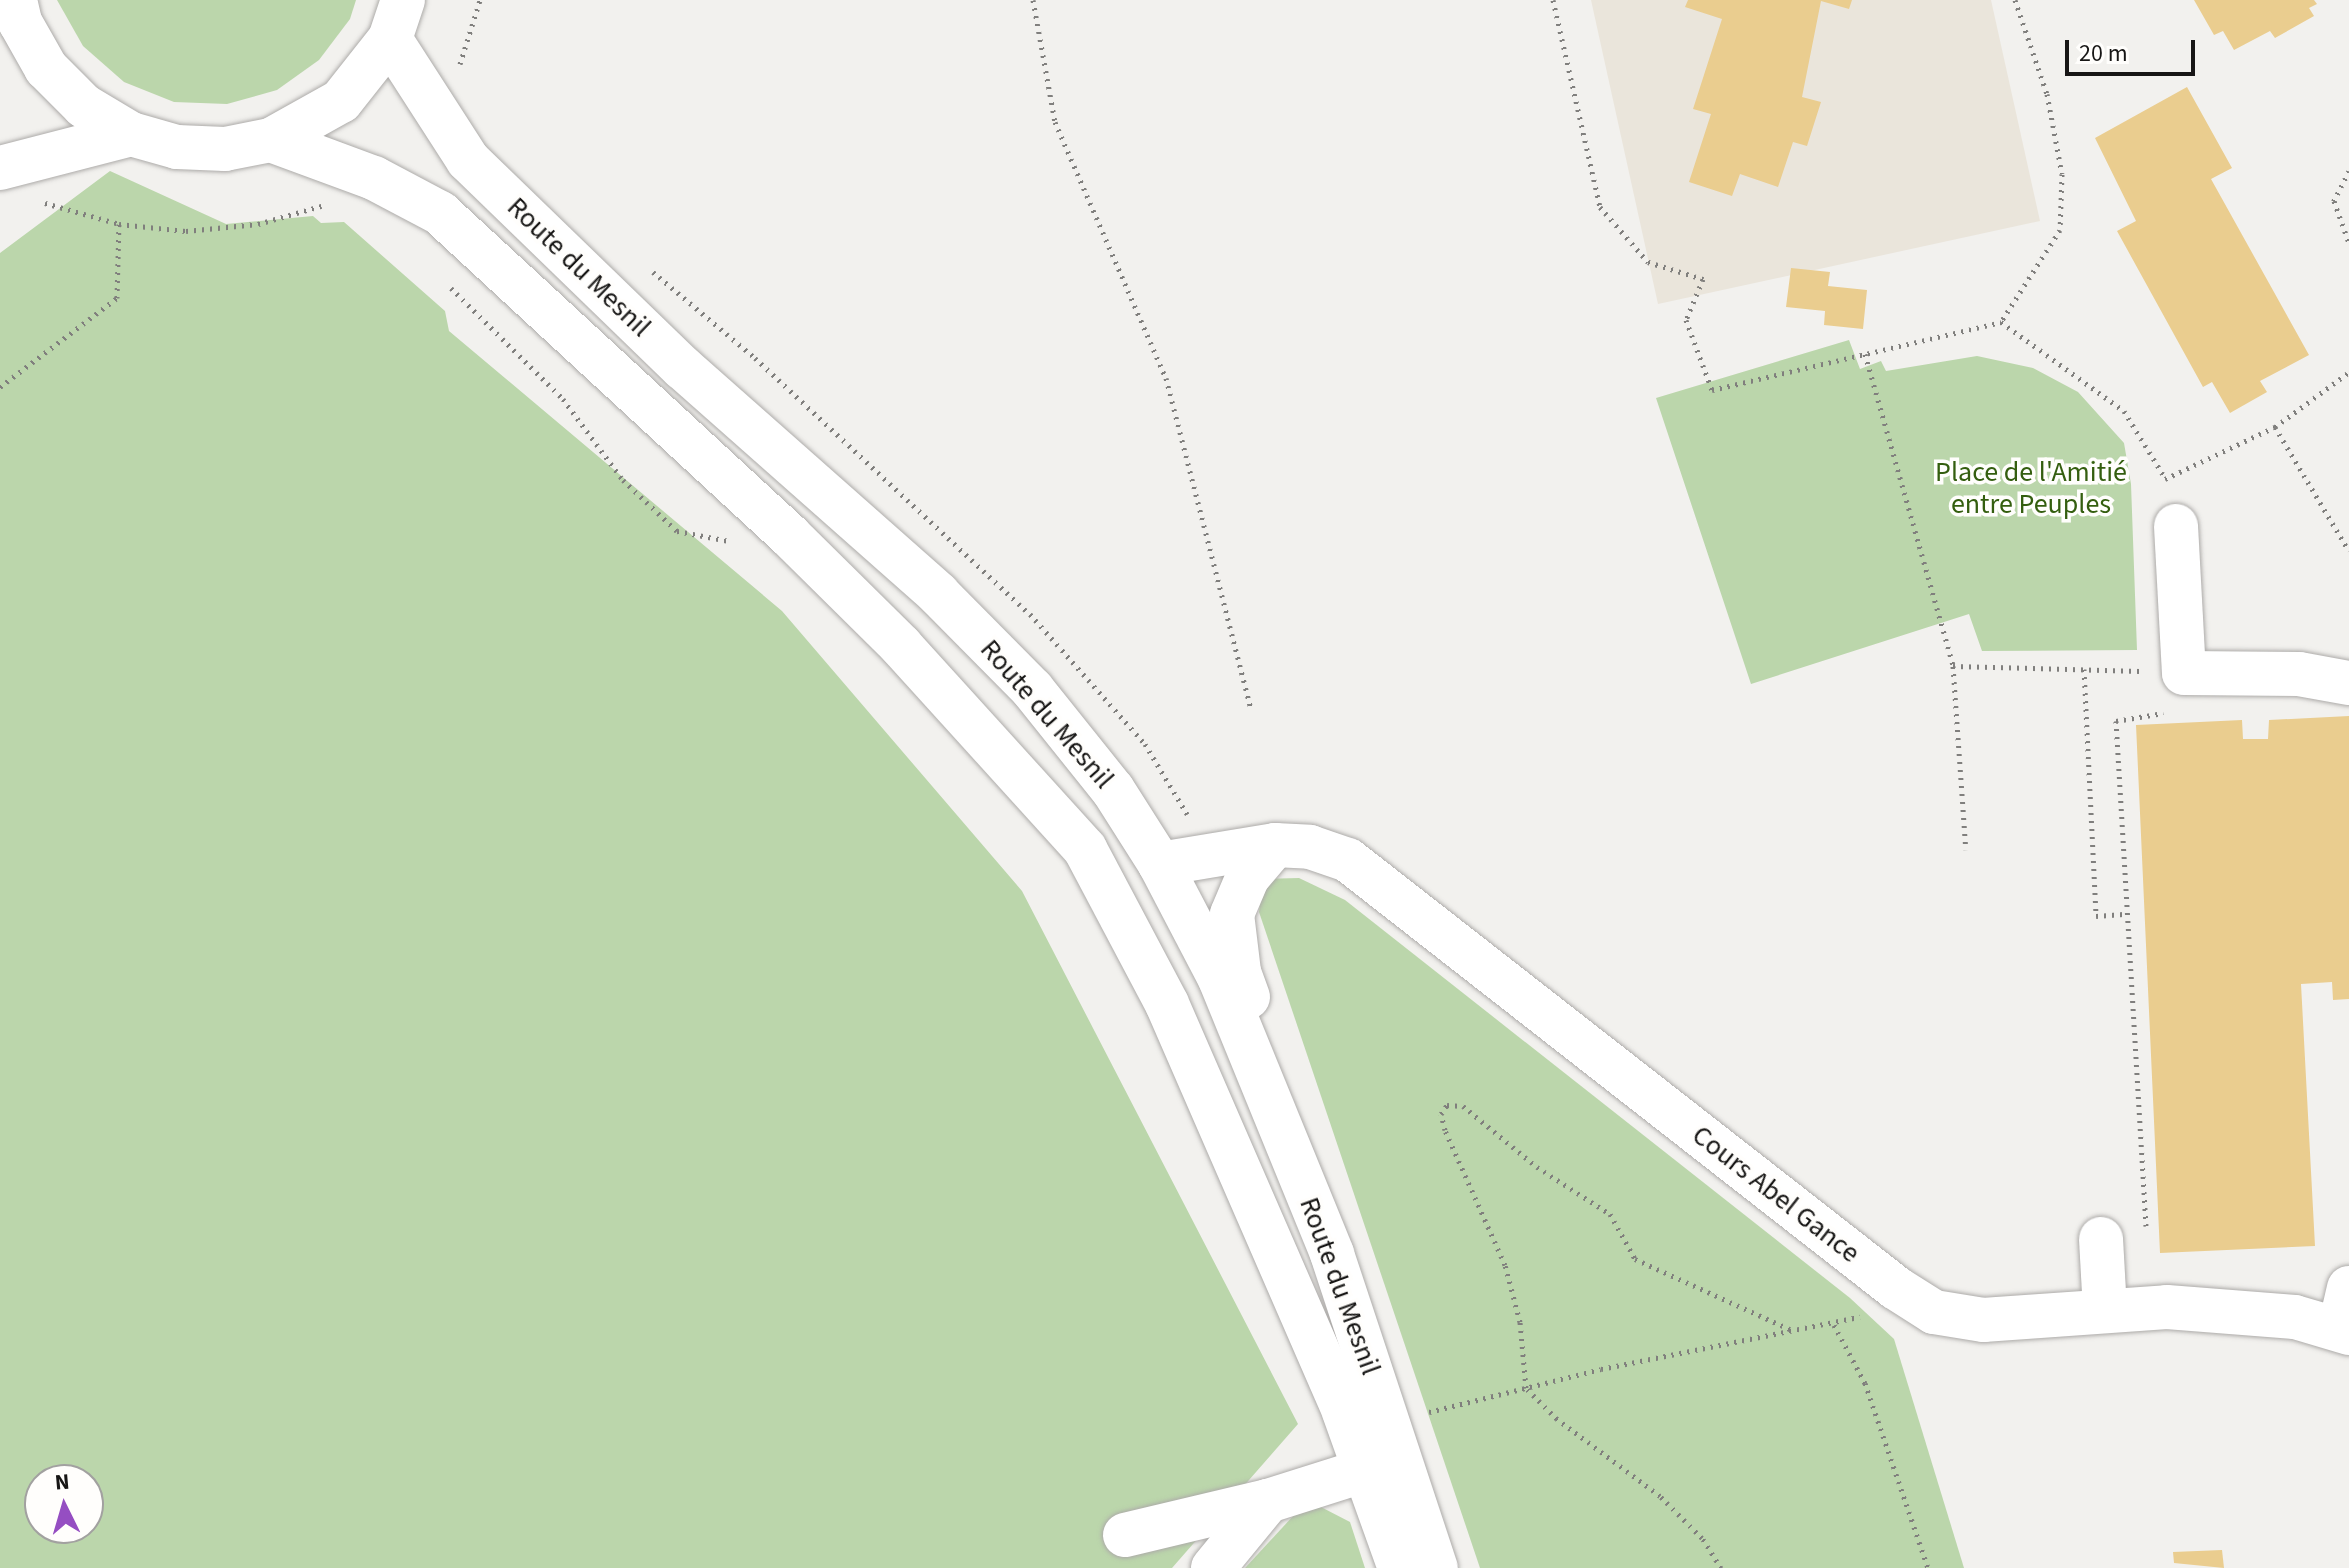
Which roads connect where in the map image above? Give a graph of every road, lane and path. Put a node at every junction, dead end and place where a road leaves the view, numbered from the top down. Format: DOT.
graph roads {
  1 [pos="15,0"];
  2 [pos="1033,0"];
  3 [pos="1553,0"];
  4 [pos="2015,0"];
  5 [pos="397,20"];
  6 [pos="131,134"];
  7 [pos="271,140"];
  8 [pos="1,167"];
  9 [pos="2349,171"];
  10 [pos="374,178"];
  11 [pos="119,224"];
  12 [pos="2349,243"];
  13 [pos="445,282"];
  14 [pos="2001,322"];
  15 [pos="1865,354"];
  16 [pos="2349,372"];
  17 [pos="0,387"];
  18 [pos="2275,427"];
  19 [pos="2164,476"];
  20 [pos="2176,526"];
  21 [pos="722,531"];
  22 [pos="2349,551"];
  23 [pos="901,646"];
  24 [pos="1953,666"];
  25 [pos="2084,669"];
  26 [pos="2175,673"];
  27 [pos="2349,683"];
  28 [pos="1251,708"];
  29 [pos="1275,845"];
  30 [pos="1966,850"];
  31 [pos="1160,864"];
  32 [pos="2127,914"];
  33 [pos="1133,933"];
  34 [pos="2146,1235"];
  35 [pos="2101,1239"];
  36 [pos="1332,1254"];
  37 [pos="1896,1288"];
  38 [pos="2105,1310"];
  39 [pos="2346,1316"];
  40 [pos="1834,1325"];
  41 [pos="1794,1331"];
  42 [pos="1526,1388"];
  43 [pos="1426,1413"];
  44 [pos="1366,1470"];
  45 [pos="1268,1501"];
  46 [pos="1125,1535"];
  47 [pos="1213,1568"];
  48 [pos="1400,1568"];
  49 [pos="1436,1568"];
  50 [pos="1721,1568"];
  51 [pos="1928,1568"];
  1 -- 6 [label="street"];
  2 -- 28 [label="path"];
  3 -- 15 [label="path"];
  4 -- 14 [label="path"];
  5 -- 7 [label="street"];
  5 -- 31 [label="street, Route du Mesnil"];
  6 -- 7 [label="street"];
  6 -- 8 [label="street"];
  7 -- 10 [label="street, Route du Mesnil"];
  8 -- 11 [label="path"];
  9 -- 12 [label="path"];
  10 -- 11 [label="path"];
  10 -- 23 [label="street, Route du Mesnil"];
  11 -- 17 [label="path"];
  13 -- 21 [label="path"];
  14 -- 15 [label="path"];
  14 -- 19 [label="path"];
  15 -- 24 [label="path"];
  16 -- 18 [label="path"];
  18 -- 19 [label="path"];
  18 -- 22 [label="path"];
  19 -- 20 [label="path"];
  20 -- 26 [label="street"];
  23 -- 31 [label="street"];
  23 -- 33 [label="street, Route du Mesnil"];
  24 -- 25 [label="path"];
  24 -- 30 [label="path"];
  25 -- 26 [label="path"];
  25 -- 32 [label="path"];
  26 -- 27 [label="street"];
  26 -- 32 [label="path"];
  29 -- 31 [label="street, Cours Abel Gance"];
  29 -- 36 [label="street"];
  29 -- 37 [label="street, Cours Abel Gance"];
  31 -- 33 [label="street"];
  31 -- 36 [label="street, Route du Mesnil"];
  32 -- 34 [label="path"];
  33 -- 44 [label="street, Route du Mesnil"];
  35 -- 38 [label="street"];
  36 -- 49 [label="street, Route du Mesnil"];
  37 -- 38 [label="street, Cours Abel Gance"];
  37 -- 40 [label="path"];
  38 -- 39 [label="street, Cours Abel Gance"];
  40 -- 41 [label="path"];
  40 -- 51 [label="path"];
  41 -- 42 [label="path"];
  41 -- 42 [label="path"];
  42 -- 43 [label="path"];
  42 -- 50 [label="path"];
  44 -- 45 [label="street"];
  44 -- 48 [label="street, Route du Mesnil"];
  45 -- 46 [label="street"];
  45 -- 47 [label="street"];
}
